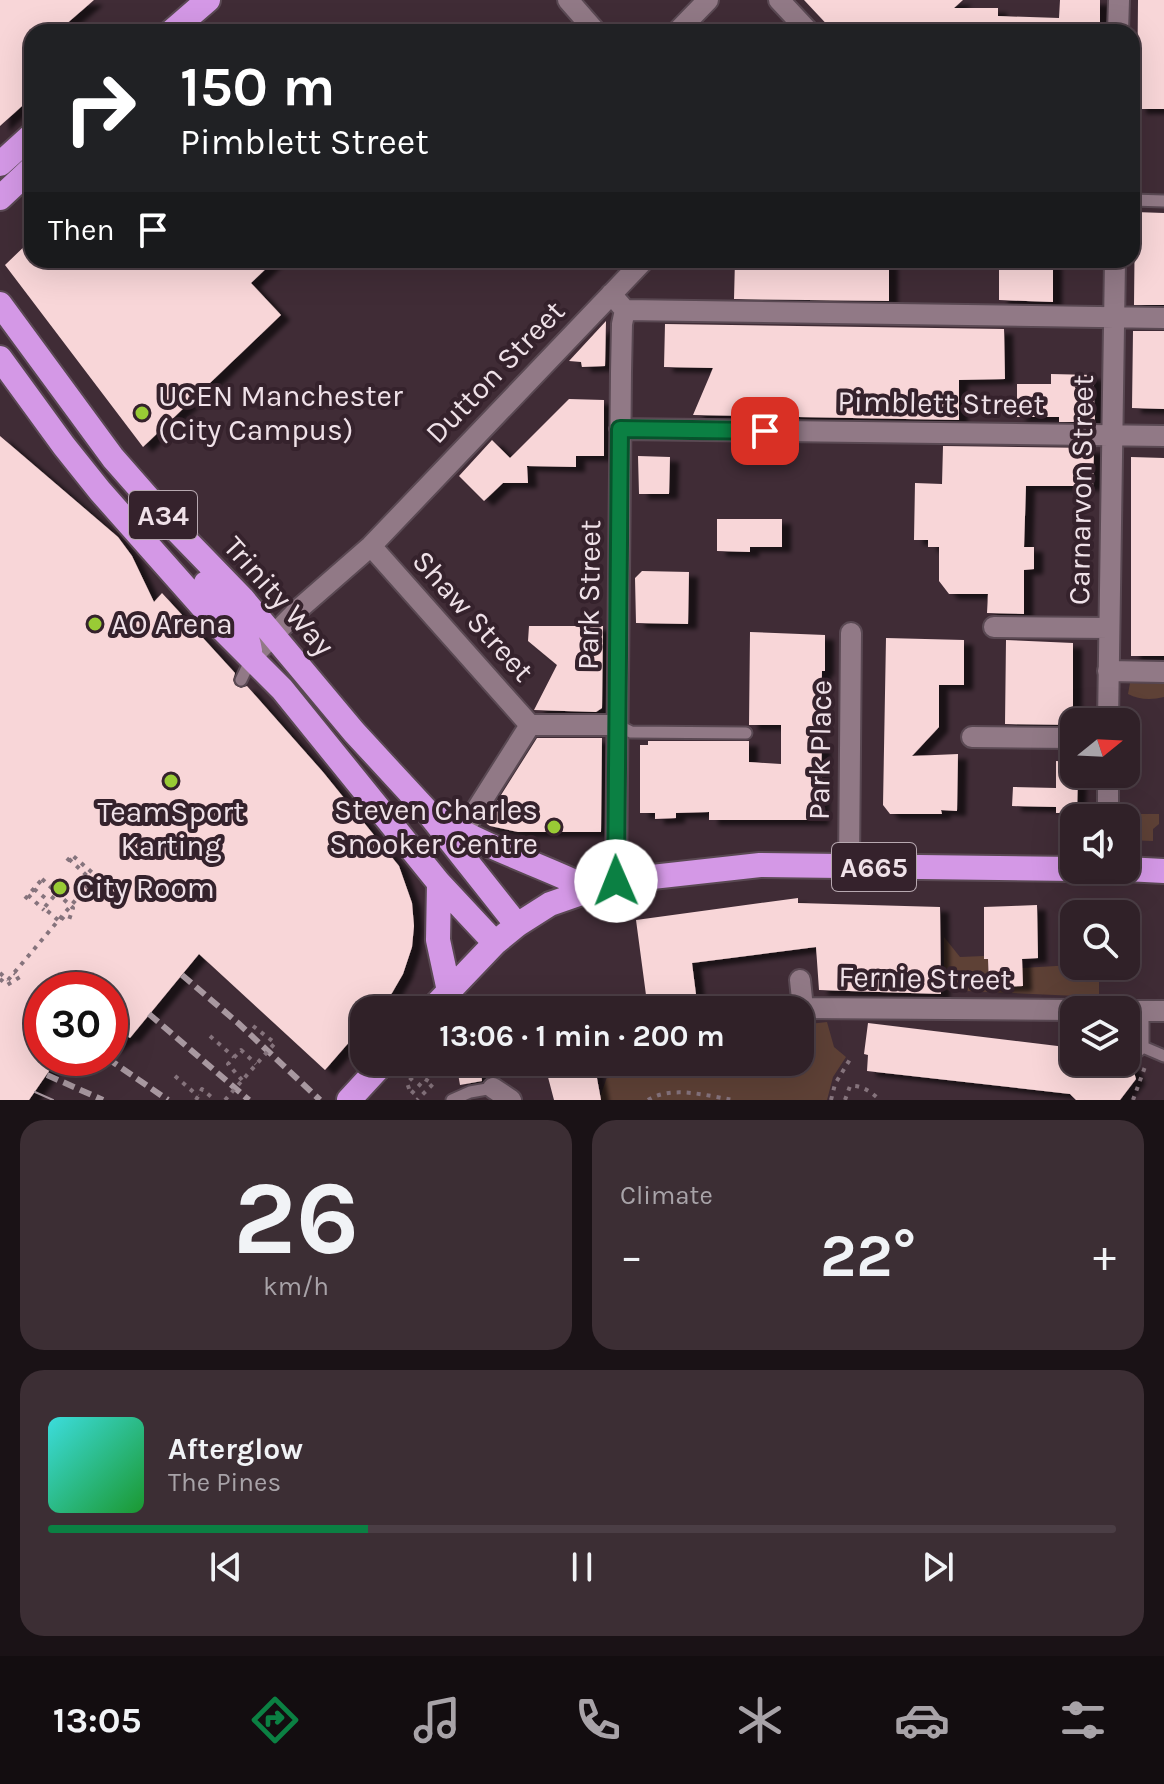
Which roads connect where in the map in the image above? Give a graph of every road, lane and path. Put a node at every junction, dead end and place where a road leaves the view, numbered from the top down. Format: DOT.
graph roads {
  1 [pos="208,0"];
  2 [pos="708,0"];
  3 [pos="779,0"];
  4 [pos="1119,0"];
  5 [pos="570,1"];
  6 [pos="180,24"];
  7 [pos="589,24"];
  8 [pos="685,24"];
  9 [pos="802,24"];
  10 [pos="1118,24"];
  11 [pos="24,142"];
  12 [pos="0,164"];
  13 [pos="24,176"];
  14 [pos="0,198"];
  15 [pos="1140,200"];
  16 [pos="1164,201"];
  17 [pos="639,268"];
  18 [pos="1115,268"];
  19 [pos="618,302"];
  20 [pos="0,304"];
  21 [pos="1113,318"];
  22 [pos="1164,318"];
  23 [pos="0,358"];
  24 [pos="620,429"];
  25 [pos="1113,435"];
  26 [pos="1164,436"];
  27 [pos="178,532"];
  28 [pos="371,546"];
  29 [pos="994,627"];
  30 [pos="1109,628"];
  31 [pos="851,633"];
  32 [pos="273,634"];
  33 [pos="246,669"];
  34 [pos="1108,671"];
  35 [pos="1164,672"];
  36 [pos="1108,708"];
  37 [pos="530,725"];
  38 [pos="617,725"];
  39 [pos="746,733"];
  40 [pos="972,737"];
  41 [pos="1060,738"];
  42 [pos="426,810"];
  43 [pos="464,834"];
  44 [pos="849,867"];
  45 [pos="1060,869"];
  46 [pos="1140,870"];
  47 [pos="1164,871"];
  48 [pos="94,878"];
  49 [pos="616,881"];
  50 [pos="439,883"];
  51 [pos="34,889"];
  52 [pos="590,889"];
  53 [pos="49,901"];
  54 [pos="69,907"];
  55 [pos="60,918"];
  56 [pos="68,923"];
  57 [pos="517,925"];
  58 [pos="495,943"];
  59 [pos="14,973"];
  60 [pos="0,976"];
  61 [pos="800,980"];
  62 [pos="449,991"];
  63 [pos="444,996"];
  64 [pos="1060,1010"];
  65 [pos="1140,1011"];
  66 [pos="1164,1011"];
  67 [pos="253,1026"];
  68 [pos="1140,1035"];
  69 [pos="210,1036"];
  70 [pos="1143,1047"];
  71 [pos="1140,1050"];
  72 [pos="852,1056"];
  73 [pos="1164,1056"];
  74 [pos="234,1057"];
  75 [pos="1147,1062"];
  76 [pos="256,1064"];
  77 [pos="175,1076"];
  78 [pos="371,1076"];
  79 [pos="414,1076"];
  80 [pos="242,1080"];
  81 [pos="493,1088"];
  82 [pos="197,1098"];
  83 [pos="215,1100"];
  84 [pos="225,1100"];
  85 [pos="349,1100"];
  86 [pos="417,1100"];
  87 [pos="452,1100"];
  88 [pos="511,1100"];
  89 [pos="648,1100"];
  90 [pos="734,1100"];
  91 [pos="831,1100"];
  92 [pos="845,1100"];
  93 [pos="880,1100"];
  94 [pos="1133,1100"];
  1 -- 6 [label="highway"];
  2 -- 8 [label="street"];
  3 -- 9 [label="street"];
  4 -- 10 [label="street"];
  5 -- 7 [label="street"];
  11 -- 12 [label="highway"];
  13 -- 14 [label="highway"];
  15 -- 16 [label="lane"];
  17 -- 19 [label="street, Dutton Street"];
  18 -- 21 [label="street, Carnarvon Street"];
  19 -- 21 [label="street"];
  19 -- 24 [label="street, Park Street"];
  19 -- 28 [label="street, Dutton Street"];
  20 -- 27 [label="highway, Trinity Way / A34"];
  21 -- 22 [label="street"];
  21 -- 25 [label="street, Carnarvon Street"];
  23 -- 33 [label="highway, Trinity Way / A34"];
  24 -- 25 [label="street, Pimblett Street"];
  24 -- 38 [label="street, Park Street"];
  25 -- 26 [label="street, Pimblett Street"];
  25 -- 30 [label="street, Carnarvon Street"];
  27 -- 32 [label="highway, Trinity Way / A34"];
  27 -- 33 [label="highway"];
  28 -- 32 [label="street, Dutton Street"];
  28 -- 37 [label="street, Shaw Street"];
  29 -- 30 [label="street"];
  30 -- 34 [label="street, Carnarvon Street"];
  31 -- 44 [label="street, Park Place"];
  32 -- 33 [label="street, Dutton Street"];
  32 -- 42 [label="highway, Trinity Way / A34"];
  33 -- 50 [label="highway, Trinity Way / A34"];
  34 -- 35 [label="street"];
  34 -- 36 [label="street, Carnarvon Street"];
  37 -- 38 [label="street"];
  37 -- 43 [label="street"];
  38 -- 39 [label="lane"];
  38 -- 49 [label="street, Park Street"];
  40 -- 41 [label="street"];
  42 -- 43 [label="highway"];
  42 -- 57 [label="highway, Trinity Way / A34"];
  43 -- 52 [label="highway"];
  44 -- 45 [label="highway, A665"];
  44 -- 49 [label="highway, A665"];
  46 -- 47 [label="highway"];
  48 -- 48 [label="path"];
  48 -- 54 [label="path, bridge"];
  49 -- 52 [label="highway, A665"];
  50 -- 58 [label="highway, Trinity Way"];
  50 -- 62 [label="highway"];
  51 -- 53 [label="path"];
  51 -- 56 [label="path"];
  51 -- 56 [label="path"];
  52 -- 57 [label="highway, A665"];
  53 -- 54 [label="path"];
  53 -- 55 [label="path"];
  54 -- 55 [label="path, bridge"];
  55 -- 56 [label="path"];
  55 -- 59 [label="path, bridge"];
  57 -- 58 [label="highway, A665"];
  58 -- 62 [label="highway, A665"];
  59 -- 60 [label="path, bridge"];
  59 -- 60 [label="path"];
  61 -- 64 [label="street, Fernie Street"];
  62 -- 63 [label="highway, A665"];
  65 -- 66 [label="street"];
  67 -- 76 [label="path, bridge"];
  68 -- 70 [label="lane"];
  69 -- 74 [label="path"];
  70 -- 71 [label="lane"];
  70 -- 73 [label="lane"];
  72 -- 91 [label="path"];
  74 -- 76 [label="path"];
  74 -- 80 [label="path"];
  75 -- 94 [label="path"];
  76 -- 80 [label="path, bridge"];
  77 -- 82 [label="path"];
  78 -- 85 [label="highway"];
  79 -- 86 [label="path"];
  80 -- 84 [label="path, bridge"];
  81 -- 87 [label="lane"];
  81 -- 88 [label="street"];
  82 -- 83 [label="path"];
  89 -- 90 [label="path"];
  92 -- 93 [label="path"];
}
